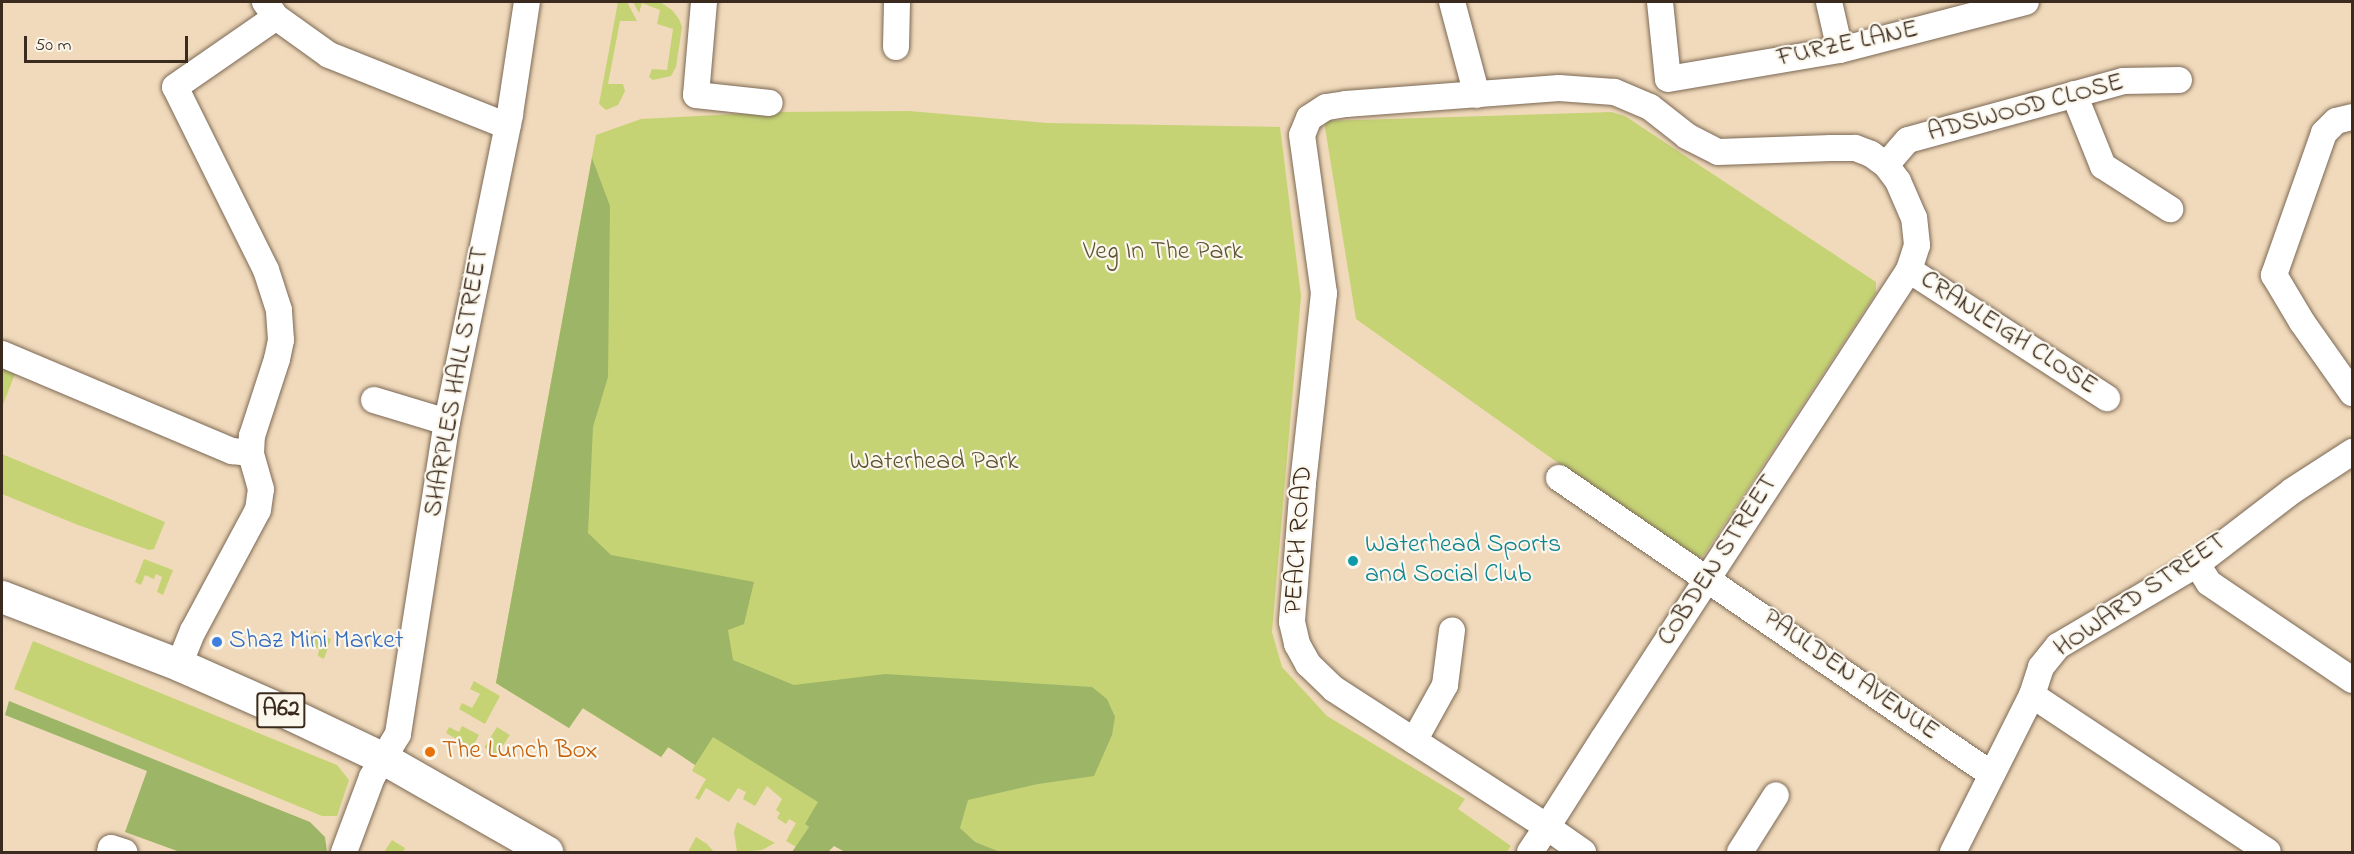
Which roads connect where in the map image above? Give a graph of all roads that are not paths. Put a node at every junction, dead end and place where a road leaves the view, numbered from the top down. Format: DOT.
graph roads {
  1 [pos="527,2"];
  2 [pos="704,2"];
  3 [pos="897,2"];
  4 [pos="1452,2"];
  5 [pos="1660,2"];
  6 [pos="1829,2"];
  7 [pos="2026,2"];
  8 [pos="271,9"];
  9 [pos="896,47"];
  10 [pos="1840,50"];
  11 [pos="2179,80"];
  12 [pos="2074,94"];
  13 [pos="1477,95"];
  14 [pos="770,103"];
  15 [pos="2352,117"];
  16 [pos="507,126"];
  17 [pos="1886,165"];
  18 [pos="2170,209"];
  19 [pos="1909,270"];
  20 [pos="2,354"];
  21 [pos="2352,393"];
  22 [pos="2107,398"];
  23 [pos="374,400"];
  24 [pos="447,422"];
  25 [pos="2352,452"];
  26 [pos="251,453"];
  27 [pos="1559,478"];
  28 [pos="2197,564"];
  29 [pos="1708,578"];
  30 [pos="2,597"];
  31 [pos="1452,630"];
  32 [pos="179,665"];
  33 [pos="2352,680"];
  34 [pos="2031,695"];
  35 [pos="1414,741"];
  36 [pos="384,759"];
  37 [pos="1991,774"];
  38 [pos="1776,795"];
  39 [pos="1546,827"];
  40 [pos="110,852"];
  41 [pos="124,852"];
  42 [pos="344,852"];
  43 [pos="547,852"];
  44 [pos="1530,852"];
  45 [pos="1583,852"];
  46 [pos="1740,852"];
  47 [pos="1953,852"];
  48 [pos="2268,852"];
  1 -- 16 [label="street, SHARPLES HALL STREET"];
  2 -- 14 [label="street"];
  3 -- 9 [label="street"];
  4 -- 13 [label="street"];
  5 -- 10 [label="street, FURZE LANE"];
  6 -- 10 [label="street"];
  7 -- 10 [label="street, FURZE LANE"];
  8 -- 16 [label="street"];
  8 -- 26 [label="street"];
  11 -- 12 [label="street, ADSWOOD CLOSE"];
  12 -- 17 [label="street, ADSWOOD CLOSE"];
  12 -- 18 [label="street"];
  13 -- 17 [label="street"];
  13 -- 35 [label="street, PEACH ROAD"];
  15 -- 21 [label="street"];
  16 -- 24 [label="street, SHARPLES HALL STREET"];
  17 -- 19 [label="street, COBDEN STREET"];
  19 -- 22 [label="street, CRANLEIGH CLOSE"];
  19 -- 29 [label="street, COBDEN STREET"];
  20 -- 26 [label="street"];
  23 -- 24 [label="street"];
  24 -- 36 [label="street, SHARPLES HALL STREET"];
  25 -- 28 [label="street, HOWARD STREET"];
  26 -- 32 [label="street"];
  27 -- 29 [label="street, PAULDEN AVENUE"];
  28 -- 33 [label="street"];
  28 -- 34 [label="street, HOWARD STREET"];
  29 -- 37 [label="street, PAULDEN AVENUE"];
  29 -- 39 [label="street, COBDEN STREET"];
  30 -- 32 [label="main road, A62"];
  31 -- 35 [label="street"];
  32 -- 36 [label="main road, A62"];
  34 -- 37 [label="street, HOWARD STREET"];
  34 -- 48 [label="street"];
  35 -- 39 [label="street, PEACH ROAD"];
  36 -- 42 [label="street, SHARPLES HALL STREET"];
  36 -- 43 [label="main road, A62"];
  37 -- 47 [label="street, HOWARD STREET"];
  38 -- 46 [label="street"];
  39 -- 44 [label="street, COBDEN STREET"];
  39 -- 45 [label="street, PEACH ROAD"];
  40 -- 41 [label="street"];
}
